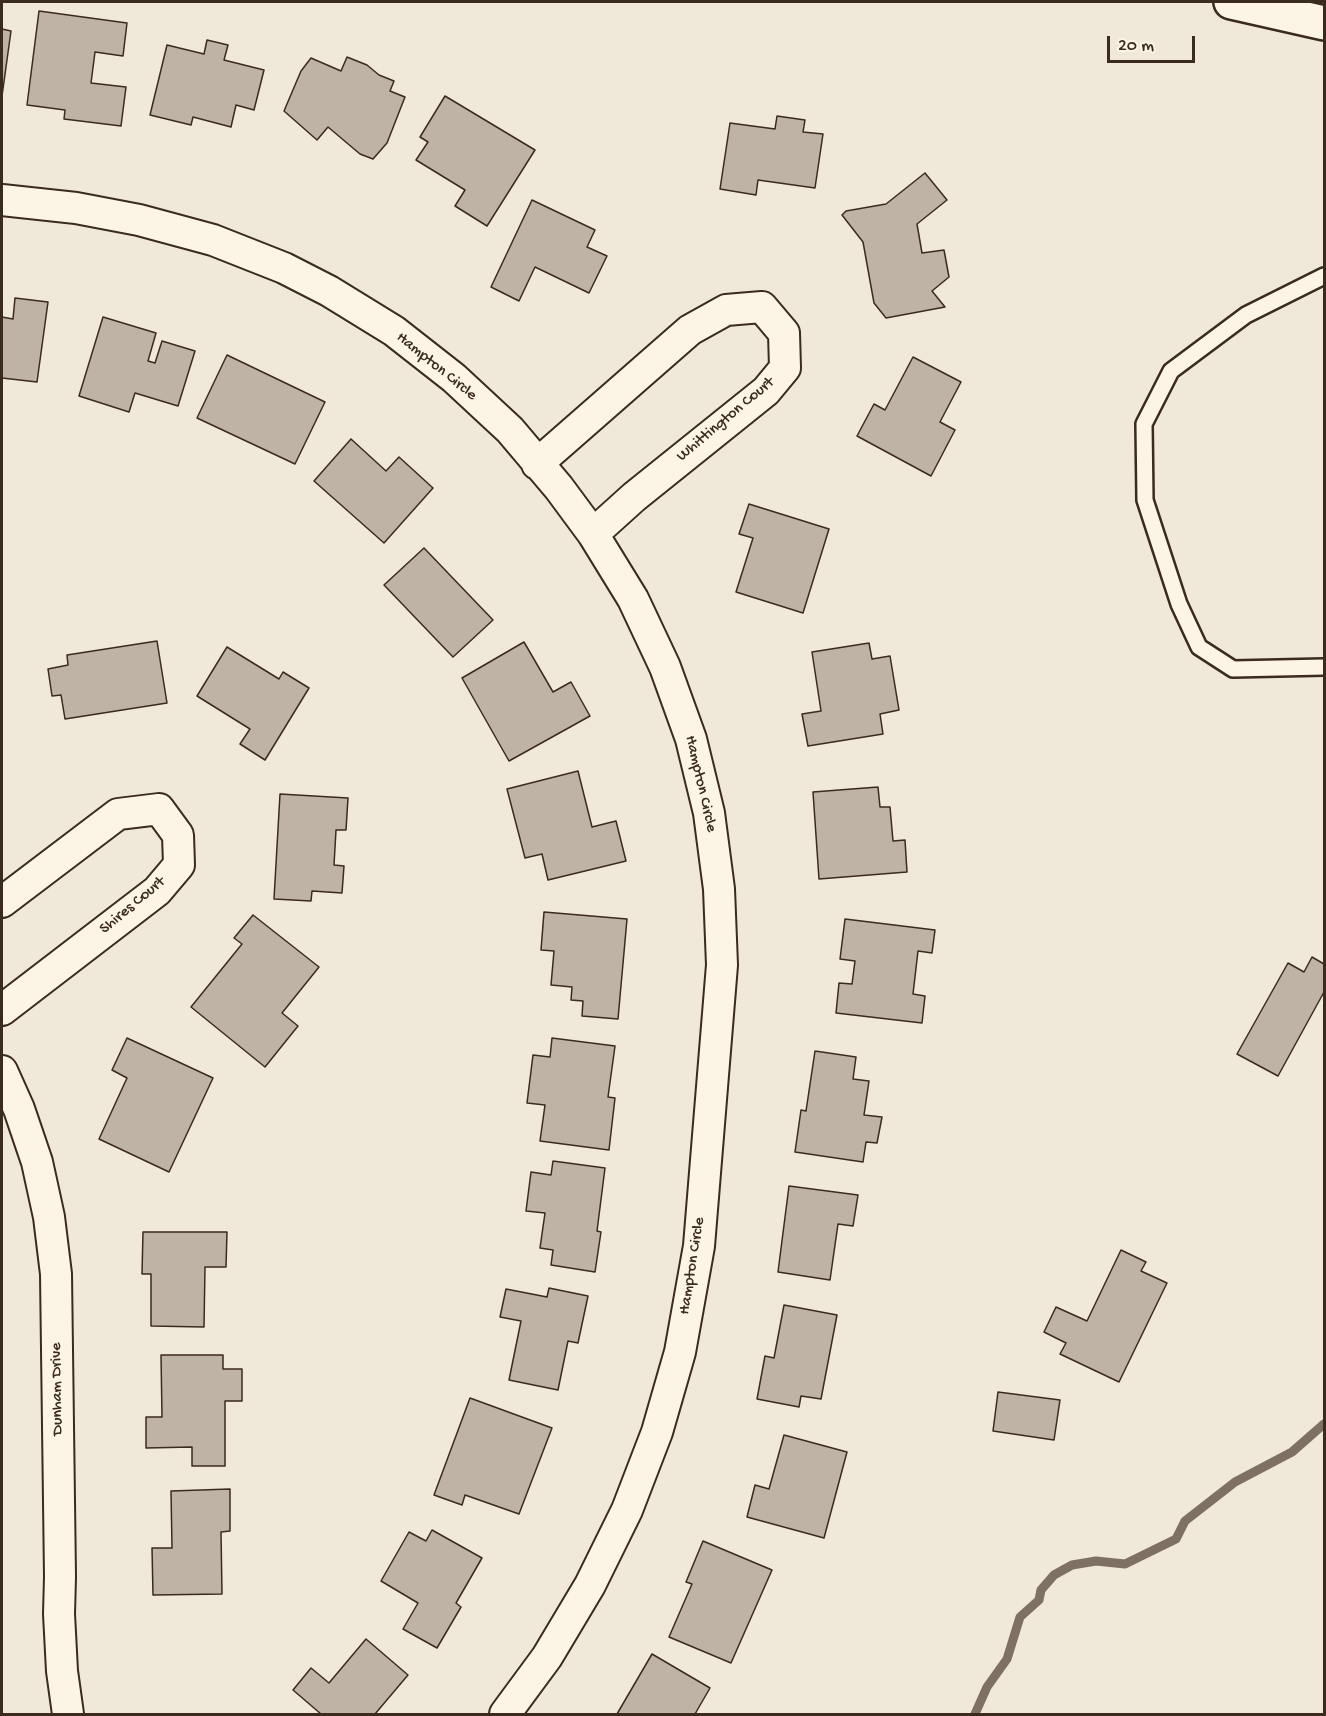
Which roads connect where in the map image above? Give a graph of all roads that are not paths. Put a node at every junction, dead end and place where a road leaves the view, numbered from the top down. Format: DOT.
graph roads {
  1 [pos="1231,2"];
  2 [pos="1324,23"];
  3 [pos="2,200"];
  4 [pos="1324,276"];
  5 [pos="537,464"];
  6 [pos="593,534"];
  7 [pos="1324,667"];
  8 [pos="2,902"];
  9 [pos="2,1010"];
  10 [pos="2,1071"];
  11 [pos="68,1714"];
  12 [pos="505,1714"];
  1 -- 2 [label="main road"];
  3 -- 5 [label="street, Hampton Circle"];
  4 -- 7 [label="lane"];
  5 -- 6 [label="street, Hampton Circle"];
  5 -- 6 [label="street, Whittington Court"];
  6 -- 12 [label="street, Hampton Circle"];
  8 -- 9 [label="street, Shires Court"];
  10 -- 11 [label="street, Dunham Drive"];
}
